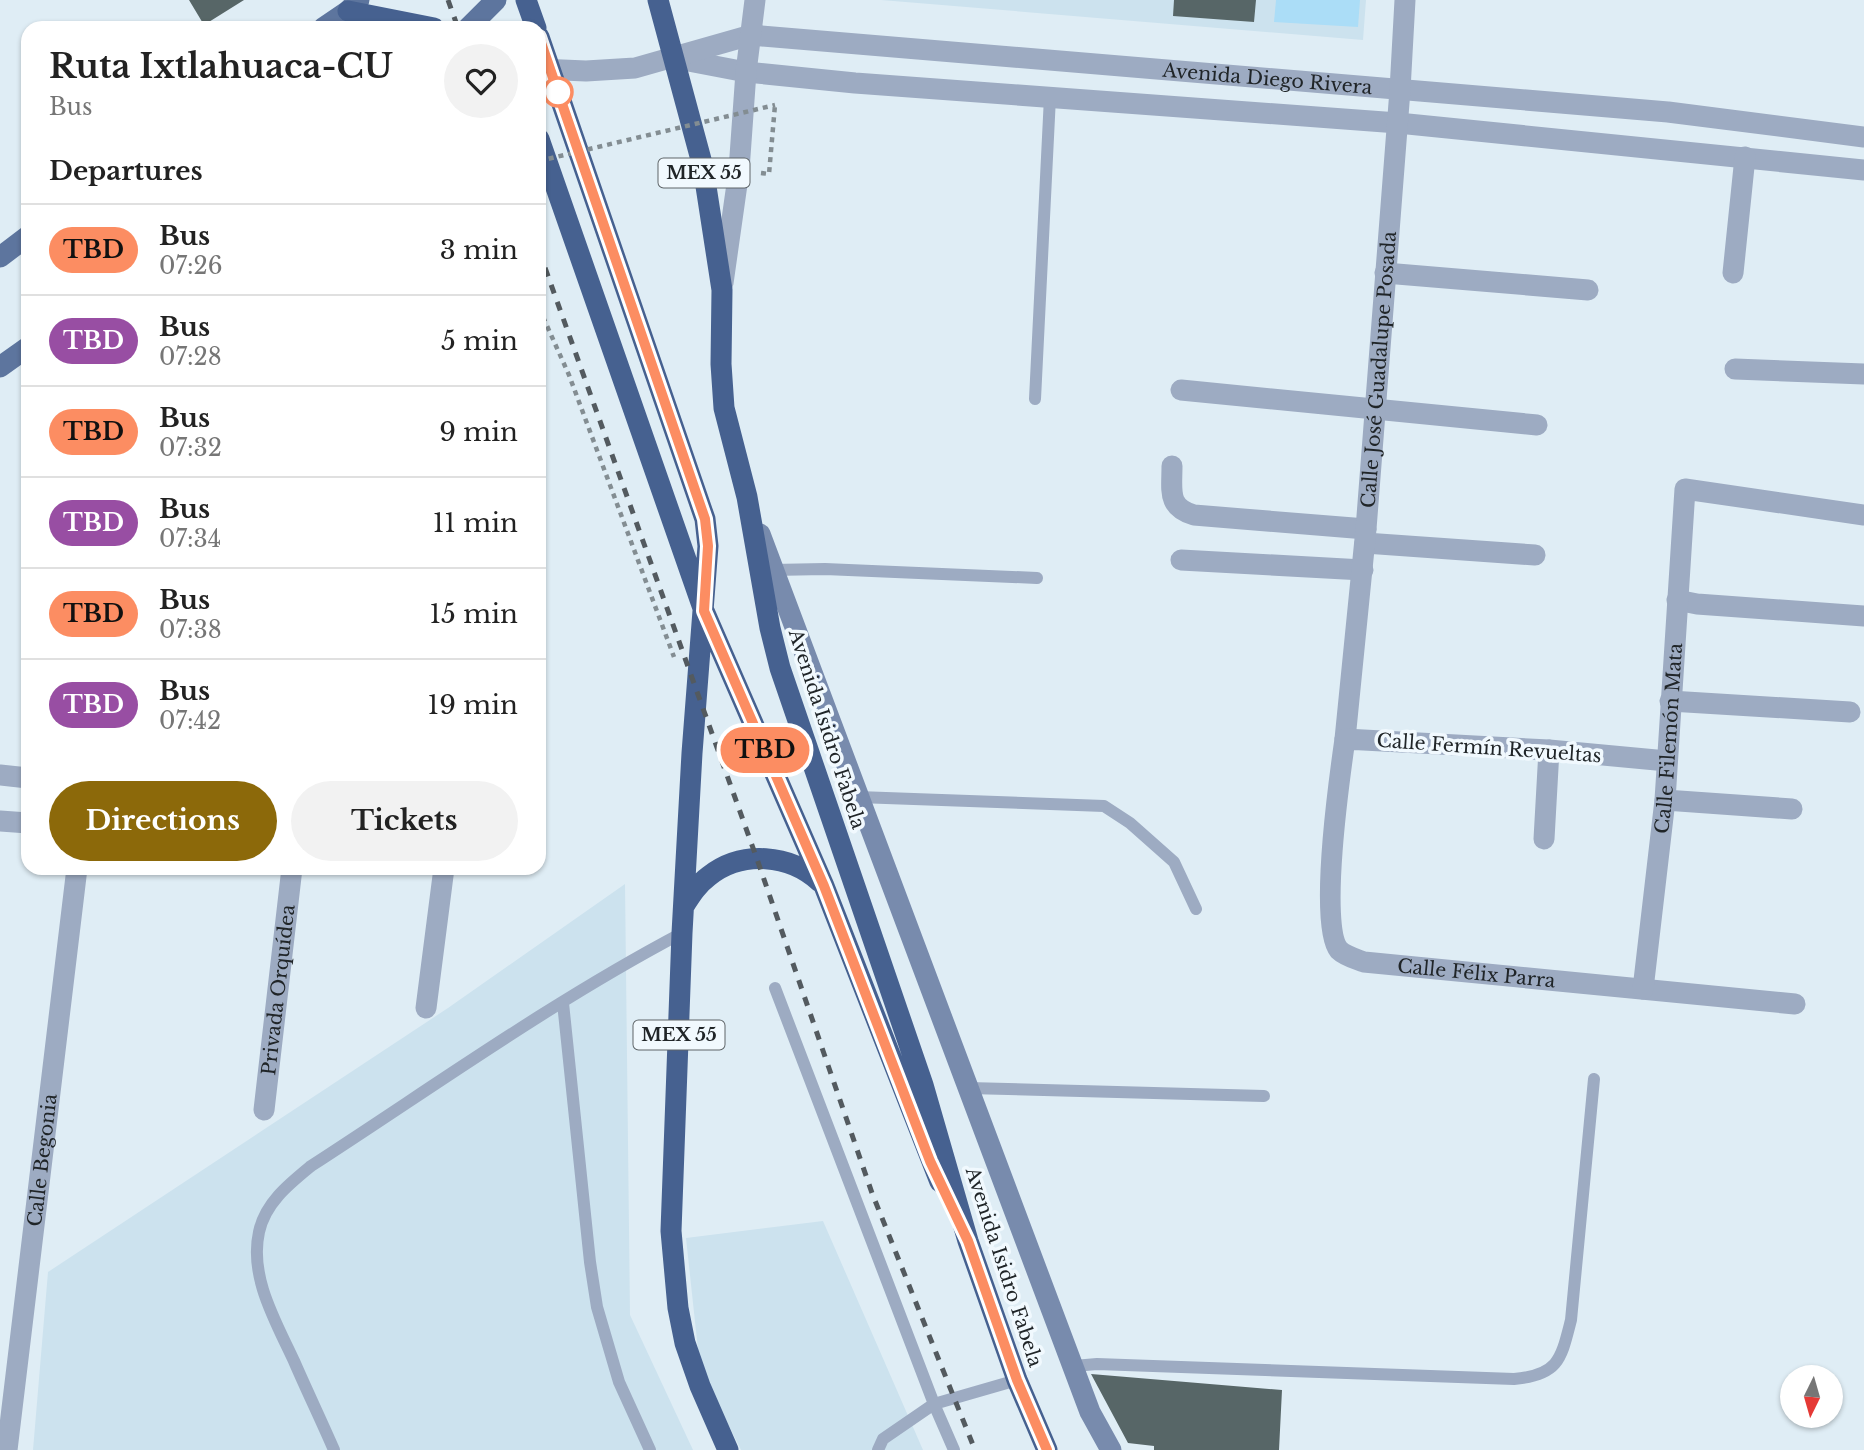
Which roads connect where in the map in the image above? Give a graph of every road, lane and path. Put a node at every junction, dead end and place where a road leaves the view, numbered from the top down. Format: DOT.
graph roads {
  1 [pos="496,0"];
  2 [pos="526,0"];
  3 [pos="658,0"];
  4 [pos="755,0"];
  5 [pos="1405,0"];
  6 [pos="354,5"];
  7 [pos="332,21"];
  8 [pos="410,21"];
  9 [pos="475,21"];
  10 [pos="534,21"];
  11 [pos="751,35"];
  12 [pos="859,45"];
  13 [pos="674,58"];
  14 [pos="546,70"];
  15 [pos="746,72"];
  16 [pos="546,73"];
  17 [pos="855,83"];
  18 [pos="1400,90"];
  19 [pos="1050,97"];
  20 [pos="1398,123"];
  21 [pos="1864,137"];
  22 [pos="1745,157"];
  23 [pos="546,159"];
  24 [pos="546,159"];
  25 [pos="1864,170"];
  26 [pos="769,174"];
  27 [pos="21,241"];
  28 [pos="0,257"];
  29 [pos="1385,273"];
  30 [pos="1733,273"];
  31 [pos="722,290"];
  32 [pos="1588,290"];
  33 [pos="546,324"];
  34 [pos="21,352"];
  35 [pos="0,367"];
  36 [pos="1735,369"];
  37 [pos="1864,374"];
  38 [pos="1181,390"];
  39 [pos="1035,400"];
  40 [pos="1376,408"];
  41 [pos="1537,425"];
  42 [pos="1172,466"];
  43 [pos="747,498"];
  44 [pos="1864,515"];
  45 [pos="1366,536"];
  46 [pos="1535,555"];
  47 [pos="1181,560"];
  48 [pos="772,570"];
  49 [pos="1363,570"];
  50 [pos="1037,578"];
  51 [pos="1676,600"];
  52 [pos="704,611"];
  53 [pos="1864,616"];
  54 [pos="676,661"];
  55 [pos="1670,701"];
  56 [pos="1850,712"];
  57 [pos="1345,738"];
  58 [pos="1549,750"];
  59 [pos="1667,761"];
  60 [pos="0,775"];
  61 [pos="21,777"];
  62 [pos="858,797"];
  63 [pos="1665,800"];
  64 [pos="1792,809"];
  65 [pos="0,821"];
  66 [pos="21,822"];
  67 [pos="1544,839"];
  68 [pos="76,875"];
  69 [pos="291,875"];
  70 [pos="444,875"];
  71 [pos="824,886"];
  72 [pos="684,906"];
  73 [pos="1196,909"];
  74 [pos="682,933"];
  75 [pos="775,988"];
  76 [pos="1643,989"];
  77 [pos="563,1003"];
  78 [pos="1796,1004"];
  79 [pos="426,1008"];
  80 [pos="1594,1079"];
  81 [pos="968,1088"];
  82 [pos="1264,1097"];
  83 [pos="264,1110"];
  84 [pos="968,1241"];
  85 [pos="1074,1366"];
  86 [pos="1017,1380"];
  87 [pos="934,1404"];
  88 [pos="7,1450"];
  89 [pos="334,1450"];
  90 [pos="650,1450"];
  91 [pos="728,1450"];
  92 [pos="878,1450"];
  93 [pos="954,1450"];
  94 [pos="1047,1450"];
  95 [pos="1111,1450"];
  1 -- 9 [label="main road"];
  2 -- 10 [label="highway"];
  3 -- 13 [label="highway, Avenida Isidro Fabela / MEX 55"];
  4 -- 11 [label="street"];
  5 -- 18 [label="street, Calle José Guadalupe Posada"];
  6 -- 7 [label="main road"];
  6 -- 8 [label="highway"];
  11 -- 12 [label="street, Avenida Diego Rivera"];
  11 -- 13 [label="street, Avenida Diego Rivera"];
  11 -- 15 [label="street"];
  12 -- 17 [label="street"];
  12 -- 18 [label="street, Avenida Diego Rivera"];
  13 -- 14 [label="street, Avenida Diego Rivera"];
  13 -- 15 [label="street, Avenida Diego Rivera"];
  13 -- 31 [label="highway, Avenida Isidro Fabela / MEX 55"];
  15 -- 17 [label="street, Avenida Diego Rivera"];
  15 -- 31 [label="street"];
  16 -- 52 [label="highway, MEX 55"];
  17 -- 19 [label="street, Avenida Diego Rivera"];
  18 -- 20 [label="street, Calle José Guadalupe Posada"];
  18 -- 21 [label="street, Avenida Diego Rivera"];
  19 -- 20 [label="street, Avenida Diego Rivera"];
  19 -- 39 [label="lane"];
  20 -- 22 [label="street, Avenida Diego Rivera"];
  20 -- 29 [label="street, Calle José Guadalupe Posada"];
  22 -- 25 [label="street, Avenida Diego Rivera"];
  22 -- 30 [label="street"];
  23 -- 52 [label="highway"];
  24 -- 26 [label="path, bridge"];
  27 -- 28 [label="main road"];
  29 -- 32 [label="street"];
  29 -- 40 [label="street, Calle José Guadalupe Posada"];
  31 -- 43 [label="highway, Avenida Isidro Fabela / MEX 55"];
  33 -- 54 [label="path"];
  34 -- 35 [label="main road"];
  36 -- 37 [label="street"];
  38 -- 40 [label="street"];
  40 -- 41 [label="street"];
  40 -- 45 [label="street, Calle José Guadalupe Posada"];
  42 -- 45 [label="street"];
  43 -- 48 [label="main road, MEX 55"];
  43 -- 84 [label="highway, Avenida Isidro Fabela / MEX 55"];
  44 -- 51 [label="street, Calle Filemón Mata"];
  45 -- 46 [label="street"];
  45 -- 49 [label="street, Calle José Guadalupe Posada"];
  47 -- 49 [label="street"];
  48 -- 50 [label="lane"];
  48 -- 62 [label="main road, MEX 55"];
  49 -- 57 [label="street, Calle José Guadalupe Posada"];
  51 -- 53 [label="street"];
  51 -- 55 [label="street, Calle Filemón Mata"];
  52 -- 71 [label="highway"];
  52 -- 72 [label="highway, MEX 55"];
  55 -- 56 [label="street"];
  55 -- 59 [label="street, Calle Filemón Mata"];
  57 -- 58 [label="street, Calle Fermín Revueltas"];
  57 -- 76 [label="street, Calle Félix Parra"];
  58 -- 59 [label="street, Calle Fermín Revueltas"];
  58 -- 67 [label="street"];
  59 -- 63 [label="street, Calle Filemón Mata"];
  60 -- 61 [label="street"];
  62 -- 73 [label="lane"];
  62 -- 81 [label="main road, MEX 55"];
  63 -- 64 [label="street"];
  63 -- 76 [label="street, Calle Filemón Mata"];
  65 -- 66 [label="street"];
  68 -- 88 [label="street, Calle Begonia"];
  69 -- 83 [label="street, Privada Orquídea"];
  70 -- 79 [label="street"];
  71 -- 72 [label="highway"];
  71 -- 84 [label="highway"];
  72 -- 74 [label="highway, MEX 55"];
  74 -- 77 [label="lane"];
  74 -- 91 [label="highway, MEX 55"];
  75 -- 87 [label="lane"];
  76 -- 78 [label="street, Calle Félix Parra"];
  77 -- 89 [label="lane"];
  77 -- 90 [label="lane"];
  80 -- 85 [label="lane"];
  81 -- 82 [label="lane"];
  81 -- 85 [label="main road, MEX 55"];
  84 -- 86 [label="highway, Avenida Isidro Fabela / MEX 55"];
  85 -- 95 [label="main road, MEX 55"];
  86 -- 87 [label="lane"];
  86 -- 94 [label="highway, Avenida Isidro Fabela / MEX 55"];
  87 -- 92 [label="lane"];
  87 -- 93 [label="lane"];
}
